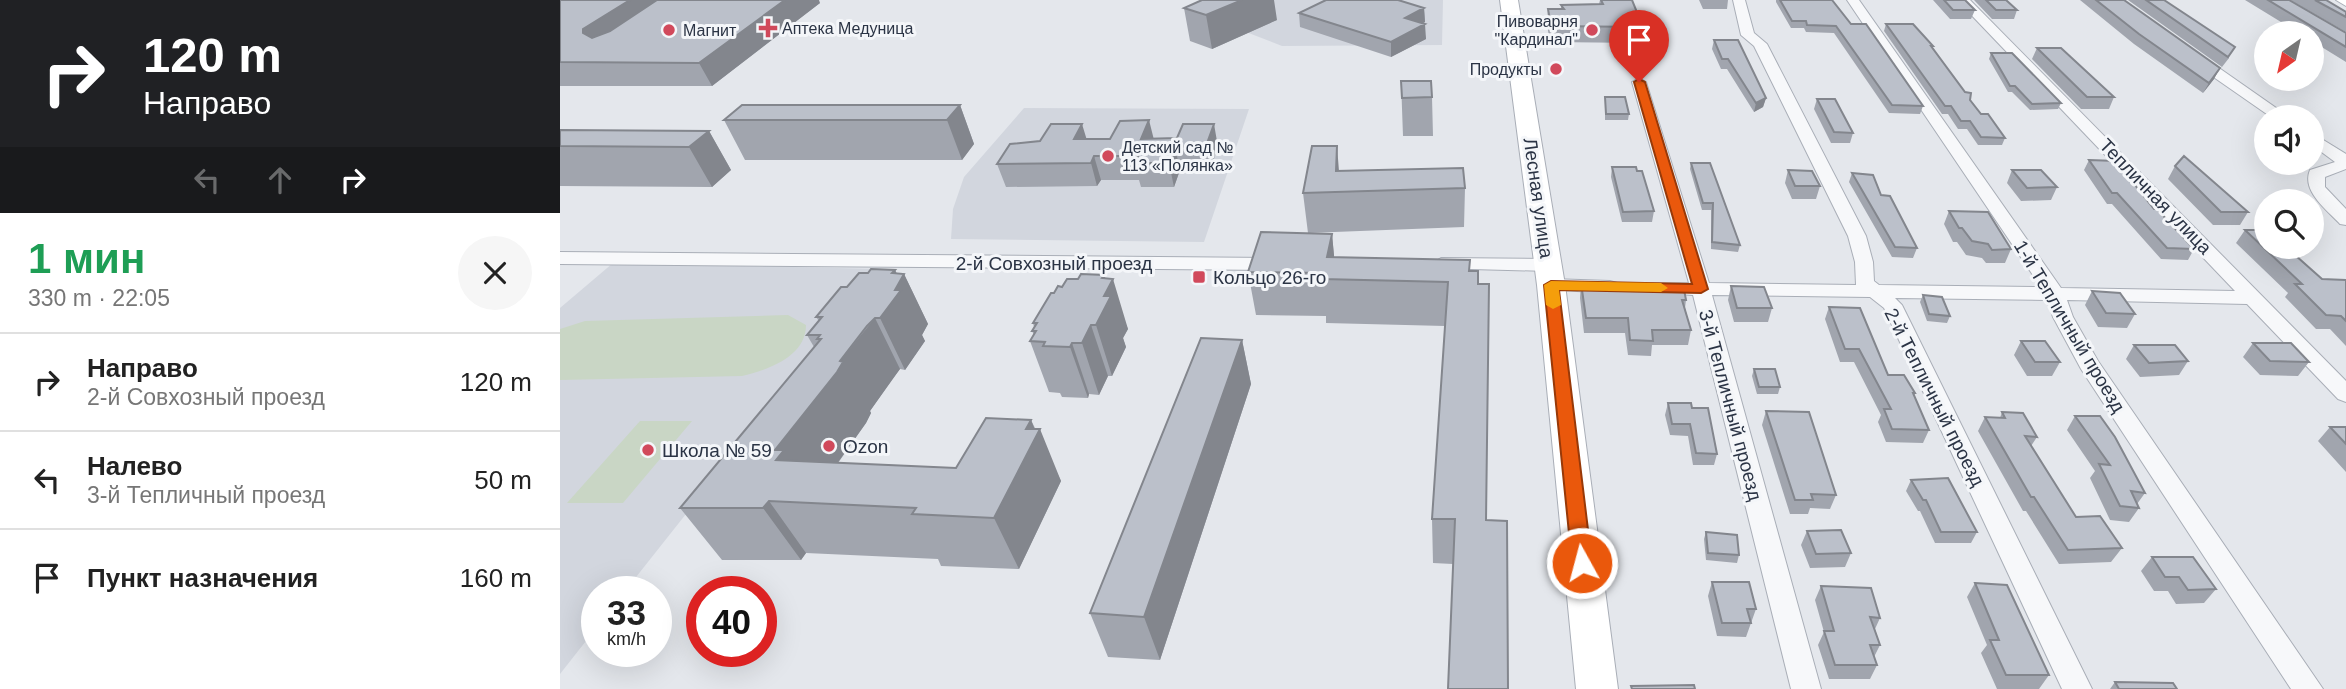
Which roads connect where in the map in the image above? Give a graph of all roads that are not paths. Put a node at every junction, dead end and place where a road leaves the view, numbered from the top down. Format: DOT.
graph roads {
  1 [pos="1509,0"];
  2 [pos="1739,0"];
  3 [pos="1853,0"];
  4 [pos="1963,0"];
  5 [pos="2181,47"];
  6 [pos="1639,82"];
  7 [pos="2264,105"];
  8 [pos="2324,147"];
  9 [pos="2346,163"];
  10 [pos="2346,220"];
  11 [pos="560,258"];
  12 [pos="1299,264"];
  13 [pos="1419,264"];
  14 [pos="1550,275"];
  15 [pos="1701,289"];
  16 [pos="2054,292"];
  17 [pos="1876,293"];
  18 [pos="2256,298"];
  19 [pos="2346,394"];
  20 [pos="1597,689"];
  21 [pos="1805,689"];
  22 [pos="2077,689"];
  23 [pos="2308,689"];
  1 -- 14 [label="street, Лесная улица"];
  2 -- 17 [label="street, 2-й Тепличный проезд"];
  3 -- 16 [label="street, 1-й Тепличный проезд"];
  4 -- 18 [label="street, Тепличная улица"];
  5 -- 7 [label="street"];
  6 -- 15 [label="street, 3-й Тепличный проезд"];
  8 -- 9 [label="street"];
  9 -- 10 [label="street"];
  11 -- 12 [label="street, 2-й Совхозный проезд"];
  13 -- 14 [label="street"];
  14 -- 15 [label="street"];
  14 -- 20 [label="street, Лесная улица"];
  15 -- 17 [label="street"];
  15 -- 21 [label="street, 3-й Тепличный проезд"];
  16 -- 17 [label="street"];
  16 -- 18 [label="street"];
  16 -- 23 [label="street, 1-й Тепличный проезд"];
  17 -- 22 [label="street, 2-й Тепличный проезд"];
  18 -- 19 [label="street, Тепличная улица"];
}
